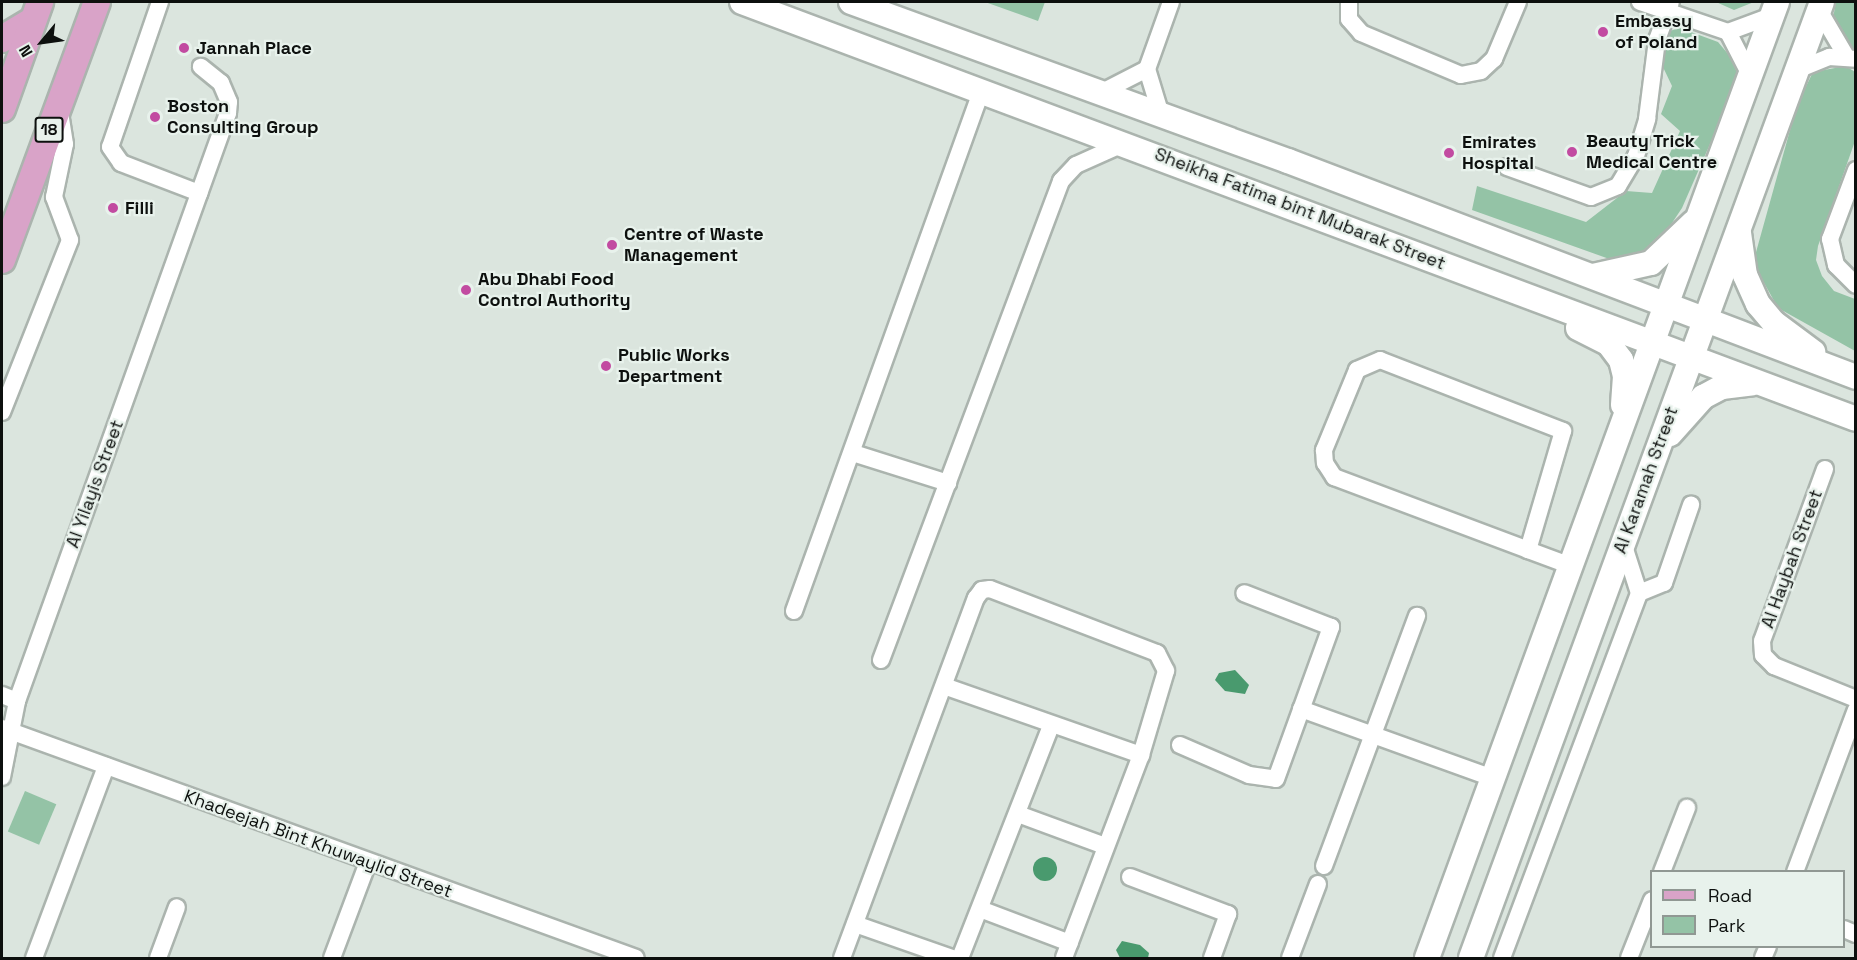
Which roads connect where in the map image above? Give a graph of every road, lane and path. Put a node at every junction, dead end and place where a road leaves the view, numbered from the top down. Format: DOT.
graph roads {
  1 [pos="77,2"];
  2 [pos="97,2"];
  3 [pos="160,2"];
  4 [pos="742,2"];
  5 [pos="851,2"];
  6 [pos="1171,2"];
  7 [pos="1349,2"];
  8 [pos="1518,2"];
  9 [pos="1640,2"];
  10 [pos="1669,6"];
  11 [pos="1820,6"];
  12 [pos="1774,9"];
  13 [pos="36,11"];
  14 [pos="1728,32"];
  15 [pos="84,35"];
  16 [pos="2,39"];
  17 [pos="1851,58"];
  18 [pos="201,67"];
  19 [pos="1147,69"];
  20 [pos="1797,70"];
  21 [pos="1750,75"];
  22 [pos="982,89"];
  23 [pos="1100,93"];
  24 [pos="58,105"];
  25 [pos="2,109"];
  26 [pos="1161,115"];
  27 [pos="1126,142"];
  28 [pos="1507,167"];
  29 [pos="1856,170"];
  30 [pos="199,193"];
  31 [pos="1702,212"];
  32 [pos="1738,228"];
  33 [pos="2,260"];
  34 [pos="1588,276"];
  35 [pos="1856,285"];
  36 [pos="1552,305"];
  37 [pos="1667,306"];
  38 [pos="1705,321"];
  39 [pos="1653,342"];
  40 [pos="1691,357"];
  41 [pos="1847,374"];
  42 [pos="1761,383"];
  43 [pos="2,412"];
  44 [pos="1856,419"];
  45 [pos="1622,427"];
  46 [pos="853,453"];
  47 [pos="1651,460"];
  48 [pos="1825,469"];
  49 [pos="948,483"];
  50 [pos="1691,505"];
  51 [pos="1623,543"];
  52 [pos="1528,550"];
  53 [pos="1571,566"];
  54 [pos="1244,593"];
  55 [pos="1639,593"];
  56 [pos="794,611"];
  57 [pos="1418,616"];
  58 [pos="881,660"];
  59 [pos="944,686"];
  60 [pos="9,698"];
  61 [pos="1856,699"];
  62 [pos="1301,709"];
  63 [pos="1856,710"];
  64 [pos="1052,726"];
  65 [pos="7,730"];
  66 [pos="1374,735"];
  67 [pos="1180,746"];
  68 [pos="1141,755"];
  69 [pos="106,766"];
  70 [pos="2,777"];
  71 [pos="1493,778"];
  72 [pos="1687,808"];
  73 [pos="1018,814"];
  74 [pos="1105,846"];
  75 [pos="368,862"];
  76 [pos="1324,866"];
  77 [pos="1663,870"];
  78 [pos="1796,870"];
  79 [pos="1130,877"];
  80 [pos="1318,884"];
  81 [pos="1650,905"];
  82 [pos="177,907"];
  83 [pos="980,909"];
  84 [pos="855,924"];
  85 [pos="1067,951"];
  86 [pos="34,958"];
  87 [pos="158,958"];
  88 [pos="332,958"];
  89 [pos="636,958"];
  90 [pos="842,958"];
  91 [pos="952,958"];
  92 [pos="960,958"];
  93 [pos="1212,958"];
  94 [pos="1290,958"];
  95 [pos="1427,958"];
  96 [pos="1471,958"];
  97 [pos="1502,958"];
  98 [pos="1629,958"];
  1 -- 15 [label="main road"];
  2 -- 15 [label="main road, 18"];
  3 -- 30 [label="street"];
  4 -- 22 [label="main road, Sheikha Fatima bint Mubarak Street"];
  5 -- 23 [label="main road"];
  6 -- 19 [label="street"];
  7 -- 8 [label="street"];
  9 -- 10 [label="street"];
  10 -- 14 [label="street"];
  10 -- 28 [label="street"];
  11 -- 17 [label="street"];
  11 -- 20 [label="main road, Al Karamah Street"];
  12 -- 14 [label="street"];
  12 -- 21 [label="main road"];
  13 -- 16 [label="main road"];
  13 -- 25 [label="main road"];
  14 -- 21 [label="street"];
  15 -- 24 [label="main road, 18"];
  17 -- 20 [label="street"];
  18 -- 30 [label="street, Al Yilayis Street"];
  19 -- 23 [label="street"];
  19 -- 26 [label="street"];
  20 -- 32 [label="main road, Al Karamah Street"];
  21 -- 31 [label="main road"];
  22 -- 27 [label="main road, Sheikha Fatima bint Mubarak Street"];
  22 -- 46 [label="street"];
  23 -- 26 [label="main road"];
  24 -- 33 [label="main road, 18"];
  24 -- 43 [label="street"];
  26 -- 34 [label="main road"];
  27 -- 36 [label="main road, Sheikha Fatima bint Mubarak Street"];
  27 -- 49 [label="street"];
  29 -- 35 [label="street"];
  30 -- 60 [label="street, Al Yilayis Street"];
  31 -- 34 [label="main road"];
  31 -- 37 [label="main road"];
  32 -- 38 [label="main road, Al Karamah Street"];
  32 -- 41 [label="main road"];
  34 -- 37 [label="main road"];
  36 -- 39 [label="main road, Sheikha Fatima bint Mubarak Street"];
  36 -- 45 [label="main road"];
  37 -- 38 [label="main road"];
  37 -- 39 [label="main road"];
  38 -- 40 [label="main road, Al Karamah Street"];
  38 -- 41 [label="main road"];
  39 -- 40 [label="main road, Sheikha Fatima bint Mubarak Street"];
  39 -- 45 [label="main road"];
  40 -- 42 [label="main road, Sheikha Fatima bint Mubarak Street"];
  40 -- 47 [label="main road, Al Karamah Street"];
  42 -- 44 [label="main road, Sheikha Fatima bint Mubarak Street"];
  42 -- 47 [label="main road"];
  45 -- 53 [label="main road"];
  46 -- 49 [label="street"];
  46 -- 56 [label="street"];
  47 -- 51 [label="main road, Al Karamah Street"];
  48 -- 61 [label="street, Al Haybah Street"];
  49 -- 58 [label="street"];
  50 -- 55 [label="street"];
  51 -- 55 [label="street"];
  51 -- 96 [label="main road, Al Karamah Street"];
  52 -- 52 [label="street"];
  52 -- 53 [label="street"];
  53 -- 71 [label="main road"];
  54 -- 62 [label="street"];
  55 -- 97 [label="street"];
  57 -- 66 [label="street"];
  59 -- 64 [label="street"];
  59 -- 68 [label="street"];
  59 -- 84 [label="street"];
  60 -- 65 [label="street, Al Yilayis Street"];
  62 -- 66 [label="street"];
  62 -- 67 [label="street"];
  63 -- 78 [label="street"];
  64 -- 68 [label="street"];
  64 -- 73 [label="street"];
  65 -- 69 [label="street, Khadeejah Bint Khuwaylid Street"];
  65 -- 70 [label="street, Al Yilayis Street"];
  66 -- 71 [label="street"];
  66 -- 76 [label="street"];
  68 -- 74 [label="street"];
  69 -- 75 [label="street, Khadeejah Bint Khuwaylid Street"];
  69 -- 86 [label="street"];
  71 -- 95 [label="main road"];
  72 -- 77 [label="street"];
  73 -- 74 [label="street"];
  73 -- 83 [label="street"];
  74 -- 85 [label="street"];
  75 -- 88 [label="street"];
  75 -- 89 [label="street, Khadeejah Bint Khuwaylid Street"];
  79 -- 93 [label="street"];
  80 -- 94 [label="street"];
  81 -- 98 [label="street"];
  82 -- 87 [label="street"];
  83 -- 85 [label="street"];
  83 -- 92 [label="street"];
  84 -- 90 [label="street"];
  84 -- 91 [label="street"];
}
